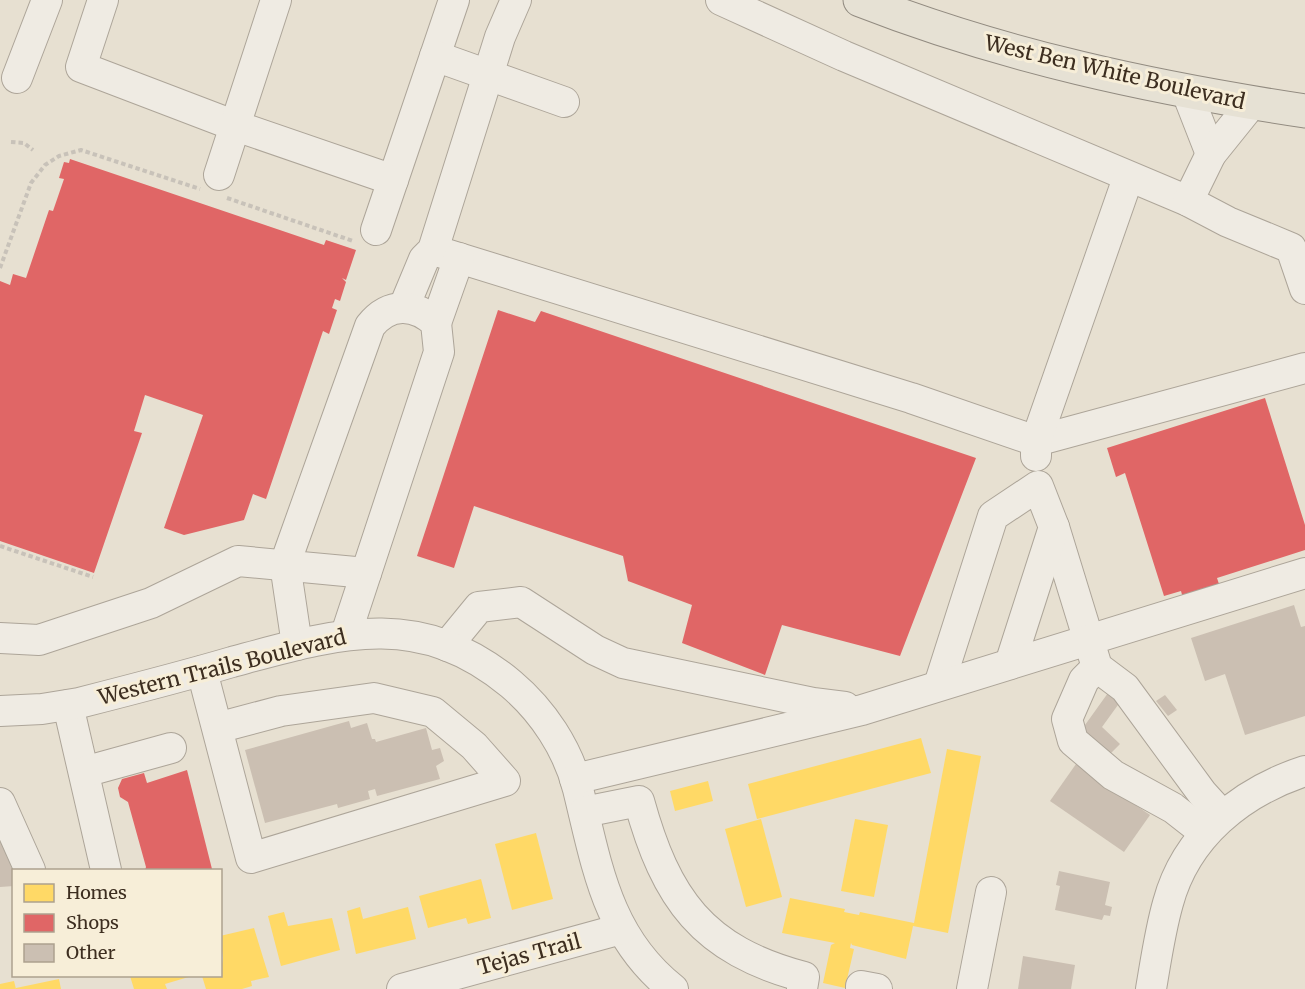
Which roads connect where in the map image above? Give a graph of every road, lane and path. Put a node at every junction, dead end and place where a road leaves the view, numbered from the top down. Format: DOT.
graph roads {
  1 [pos="46,0"];
  2 [pos="103,0"];
  3 [pos="276,0"];
  4 [pos="454,0"];
  5 [pos="503,0"];
  6 [pos="516,0"];
  7 [pos="721,0"];
  8 [pos="860,0"];
  9 [pos="500,37"];
  10 [pos="435,56"];
  11 [pos="488,75"];
  12 [pos="17,78"];
  13 [pos="1186,90"];
  14 [pos="564,102"];
  15 [pos="1252,104"];
  16 [pos="1305,111"];
  17 [pos="233,125"];
  18 [pos="12,142"];
  19 [pos="33,150"];
  20 [pos="1211,154"];
  21 [pos="1128,178"];
  22 [pos="393,180"];
  23 [pos="216,188"];
  24 [pos="1188,201"];
  25 [pos="369,237"];
  26 [pos="1298,251"];
  27 [pos="446,254"];
  28 [pos="0,268"];
  29 [pos="1305,289"];
  30 [pos="404,307"];
  31 [pos="436,323"];
  32 [pos="1305,368"];
  33 [pos="1036,441"];
  34 [pos="1038,486"];
  35 [pos="1054,527"];
  36 [pos="0,546"];
  37 [pos="285,564"];
  38 [pos="366,573"];
  39 [pos="1305,573"];
  40 [pos="93,577"];
  41 [pos="346,633"];
  42 [pos="0,638"];
  43 [pos="297,645"];
  44 [pos="447,646"];
  45 [pos="1093,653"];
  46 [pos="1010,664"];
  47 [pos="202,671"];
  48 [pos="939,686"];
  49 [pos="69,705"];
  50 [pos="862,710"];
  51 [pos="0,711"];
  52 [pos="217,728"];
  53 [pos="171,748"];
  54 [pos="1305,771"];
  55 [pos="84,772"];
  56 [pos="575,779"];
  57 [pos="0,803"];
  58 [pos="584,812"];
  59 [pos="1214,824"];
  60 [pos="30,869"];
  61 [pos="106,869"];
  62 [pos="991,892"];
  63 [pos="621,929"];
  64 [pos="402,989"];
  65 [pos="673,989"];
  66 [pos="802,989"];
  67 [pos="861,989"];
  68 [pos="877,989"];
  69 [pos="972,989"];
  70 [pos="1151,989"];
  1 -- 12 [label="street"];
  2 -- 17 [label="street"];
  3 -- 17 [label="street"];
  4 -- 10 [label="street"];
  5 -- 9 [label="street"];
  6 -- 9 [label="street"];
  7 -- 21 [label="street"];
  8 -- 13 [label="main road, West Ben White Boulevard"];
  9 -- 11 [label="street"];
  10 -- 11 [label="street"];
  10 -- 22 [label="street"];
  11 -- 14 [label="street"];
  11 -- 27 [label="street"];
  13 -- 15 [label="main road, West Ben White Boulevard"];
  13 -- 20 [label="street"];
  15 -- 16 [label="main road, West Ben White Boulevard"];
  15 -- 20 [label="street"];
  17 -- 22 [label="street"];
  17 -- 23 [label="street"];
  18 -- 19 [label="path"];
  20 -- 24 [label="street"];
  21 -- 24 [label="street"];
  21 -- 33 [label="street"];
  22 -- 25 [label="street"];
  23 -- 25 [label="path"];
  23 -- 28 [label="path"];
  24 -- 26 [label="street"];
  26 -- 29 [label="street"];
  27 -- 30 [label="street"];
  27 -- 31 [label="street"];
  27 -- 33 [label="street"];
  30 -- 31 [label="street"];
  30 -- 37 [label="street"];
  31 -- 38 [label="street"];
  32 -- 33 [label="street"];
  33 -- 34 [label="street"];
  34 -- 35 [label="street"];
  34 -- 48 [label="street"];
  35 -- 45 [label="street"];
  35 -- 46 [label="street"];
  36 -- 40 [label="path"];
  37 -- 38 [label="street"];
  37 -- 42 [label="street"];
  37 -- 43 [label="street"];
  38 -- 41 [label="street"];
  39 -- 45 [label="street"];
  41 -- 43 [label="street, Western Trails Boulevard"];
  41 -- 44 [label="street, Western Trails Boulevard"];
  43 -- 47 [label="street, Western Trails Boulevard"];
  44 -- 50 [label="street"];
  44 -- 56 [label="street, Western Trails Boulevard"];
  45 -- 46 [label="street"];
  45 -- 59 [label="street"];
  45 -- 59 [label="street"];
  46 -- 48 [label="street"];
  47 -- 49 [label="street, Western Trails Boulevard"];
  47 -- 52 [label="street"];
  48 -- 50 [label="street"];
  49 -- 51 [label="street, Western Trails Boulevard"];
  49 -- 55 [label="street"];
  50 -- 56 [label="street"];
  52 -- 52 [label="street"];
  53 -- 55 [label="street"];
  54 -- 59 [label="street"];
  55 -- 61 [label="street"];
  56 -- 58 [label="street, Western Trails Boulevard"];
  57 -- 60 [label="street"];
  58 -- 63 [label="street, Western Trails Boulevard"];
  58 -- 66 [label="street"];
  59 -- 70 [label="street"];
  62 -- 69 [label="street"];
  63 -- 64 [label="street, Tejas Trail"];
  63 -- 65 [label="street, Western Trails Boulevard"];
  67 -- 68 [label="street"];
}
